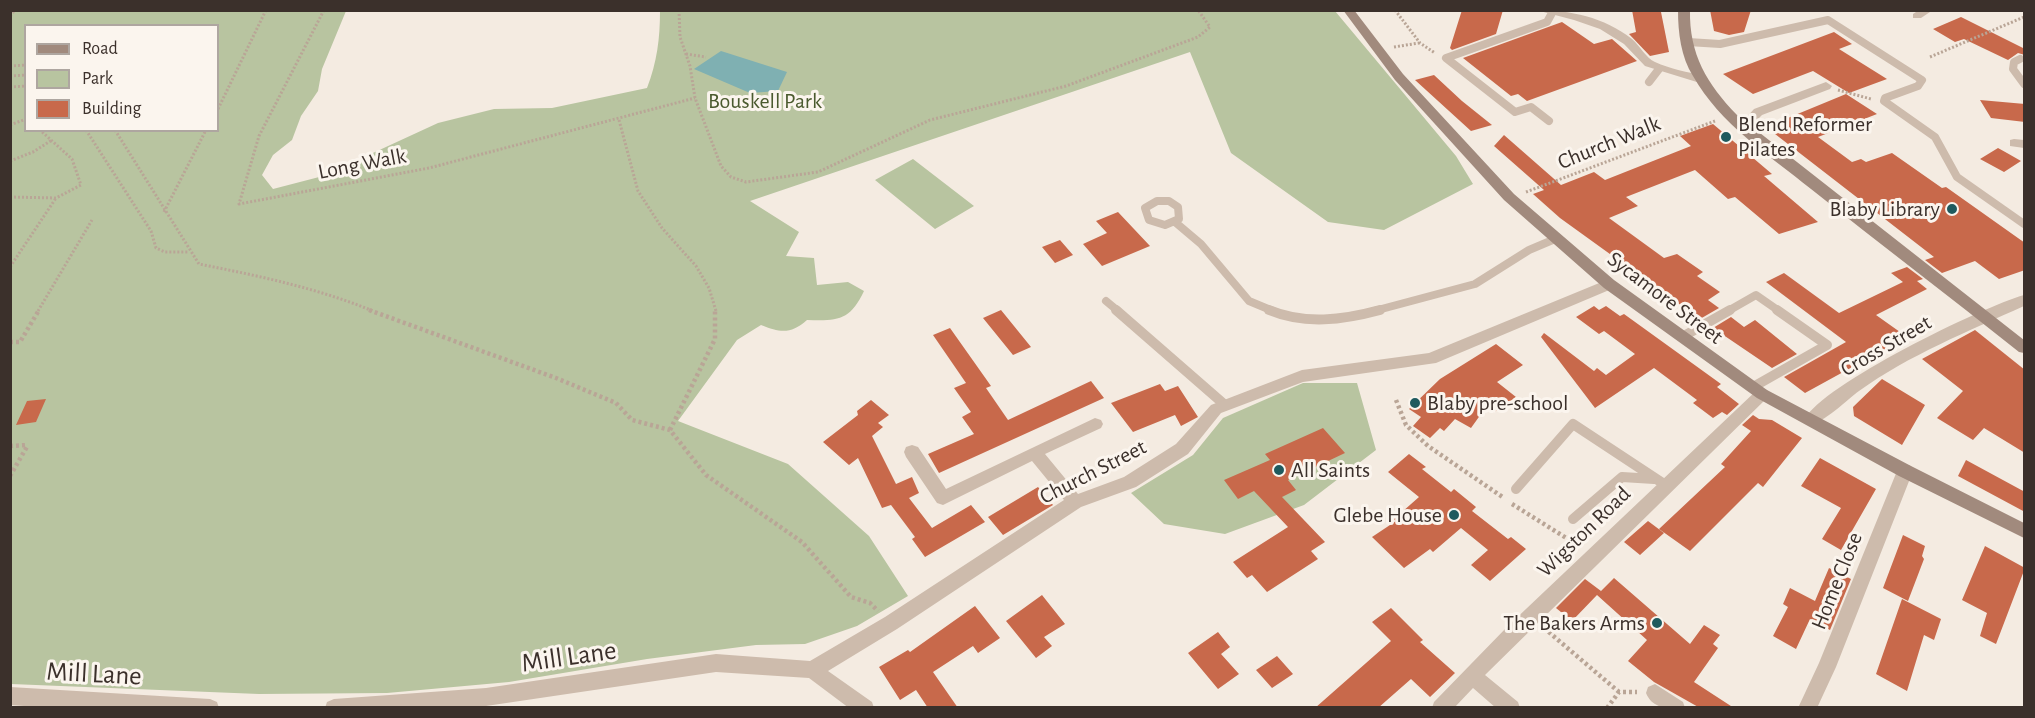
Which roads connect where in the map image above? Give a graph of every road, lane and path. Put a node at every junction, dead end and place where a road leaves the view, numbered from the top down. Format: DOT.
graph roads {
  1 [pos="15,10"];
  2 [pos="266,10"];
  3 [pos="324,10"];
  4 [pos="679,10"];
  5 [pos="1198,10"];
  6 [pos="1348,10"];
  7 [pos="1395,10"];
  8 [pos="1684,10"];
  9 [pos="1928,10"];
  10 [pos="1546,12"];
  11 [pos="10,16"];
  12 [pos="1917,16"];
  13 [pos="2025,17"];
  14 [pos="1688,42"];
  15 [pos="1420,43"];
  16 [pos="1388,47"];
  17 [pos="1444,50"];
  18 [pos="686,54"];
  19 [pos="706,57"];
  20 [pos="1930,57"];
  21 [pos="2020,59"];
  22 [pos="1659,69"];
  23 [pos="1700,79"];
  24 [pos="1649,82"];
  25 [pos="2025,84"];
  26 [pos="1826,86"];
  27 [pos="695,98"];
  28 [pos="1884,101"];
  29 [pos="219,107"];
  30 [pos="1722,119"];
  31 [pos="619,120"];
  32 [pos="1750,120"];
  33 [pos="1549,121"];
  34 [pos="43,132"];
  35 [pos="87,132"];
  36 [pos="116,132"];
  37 [pos="205,132"];
  38 [pos="53,140"];
  39 [pos="10,161"];
  40 [pos="10,197"];
  41 [pos="1509,197"];
  42 [pos="56,198"];
  43 [pos="164,212"];
  44 [pos="92,220"];
  45 [pos="1175,222"];
  46 [pos="2025,224"];
  47 [pos="1555,239"];
  48 [pos="189,252"];
  49 [pos="10,267"];
  50 [pos="1609,284"];
  51 [pos="2025,300"];
  52 [pos="1106,301"];
  53 [pos="1987,318"];
  54 [pos="1682,337"];
  55 [pos="10,342"];
  56 [pos="2025,348"];
  57 [pos="1757,390"];
  58 [pos="1396,400"];
  59 [pos="1225,405"];
  60 [pos="1812,420"];
  61 [pos="1095,424"];
  62 [pos="670,430"];
  63 [pos="10,446"];
  64 [pos="912,452"];
  65 [pos="1034,452"];
  66 [pos="1905,471"];
  67 [pos="10,476"];
  68 [pos="1662,482"];
  69 [pos="1516,489"];
  70 [pos="1075,502"];
  71 [pos="1574,519"];
  72 [pos="2025,531"];
  73 [pos="1594,556"];
  74 [pos="891,623"];
  75 [pos="1541,626"];
  76 [pos="812,670"];
  77 [pos="1472,676"];
  78 [pos="1619,692"];
  79 [pos="1655,693"];
  80 [pos="10,696"];
  81 [pos="177,707"];
  82 [pos="210,708"];
  83 [pos="334,708"];
  84 [pos="865,708"];
  85 [pos="1441,708"];
  86 [pos="1511,708"];
  87 [pos="1607,708"];
  88 [pos="1677,708"];
  89 [pos="1807,708"];
  1 -- 11 [label="path"];
  2 -- 29 [label="path"];
  3 -- 31 [label="path, Long Walk"];
  4 -- 18 [label="path"];
  5 -- 27 [label="path"];
  6 -- 41 [label="street, Sycamore Street"];
  7 -- 15 [label="path"];
  8 -- 14 [label="street"];
  9 -- 12 [label="street"];
  10 -- 22 [label="street"];
  10 -- 33 [label="lane"];
  13 -- 20 [label="path"];
  14 -- 23 [label="street"];
  14 -- 28 [label="lane"];
  15 -- 16 [label="path"];
  15 -- 17 [label="path"];
  18 -- 19 [label="path"];
  18 -- 27 [label="path"];
  21 -- 25 [label="lane"];
  22 -- 23 [label="street"];
  22 -- 24 [label="lane"];
  23 -- 53 [label="street"];
  26 -- 28 [label="path"];
  26 -- 32 [label="street"];
  27 -- 31 [label="path, Long Walk"];
  28 -- 46 [label="lane"];
  30 -- 41 [label="path, Church Walk"];
  31 -- 62 [label="path"];
  34 -- 38 [label="path"];
  35 -- 48 [label="path"];
  36 -- 43 [label="path"];
  37 -- 43 [label="path"];
  38 -- 39 [label="path"];
  38 -- 42 [label="path"];
  40 -- 42 [label="path"];
  41 -- 47 [label="street, Sycamore Street"];
  42 -- 49 [label="path"];
  43 -- 48 [label="path"];
  44 -- 55 [label="path"];
  45 -- 47 [label="lane"];
  47 -- 50 [label="street, Sycamore Street"];
  48 -- 62 [label="path"];
  50 -- 54 [label="street, Sycamore Street"];
  50 -- 59 [label="street, Church Street"];
  51 -- 53 [label="street, Cross Street"];
  52 -- 59 [label="lane"];
  53 -- 56 [label="street"];
  53 -- 60 [label="street, Cross Street"];
  54 -- 57 [label="street, Sycamore Street"];
  54 -- 57 [label="lane"];
  57 -- 60 [label="street, Sycamore Street"];
  57 -- 68 [label="street, Wigston Road"];
  58 -- 73 [label="path"];
  59 -- 70 [label="street, Church Street"];
  60 -- 66 [label="street, Sycamore Street"];
  61 -- 65 [label="street"];
  62 -- 74 [label="path"];
  63 -- 67 [label="path"];
  64 -- 65 [label="street"];
  65 -- 70 [label="street"];
  66 -- 72 [label="street, Sycamore Street"];
  66 -- 89 [label="street, Home Close"];
  68 -- 69 [label="lane"];
  68 -- 71 [label="lane"];
  68 -- 73 [label="street, Wigston Road"];
  70 -- 74 [label="street, Church Street"];
  73 -- 77 [label="street, Wigston Road"];
  74 -- 76 [label="street, Church Street"];
  75 -- 78 [label="path"];
  76 -- 83 [label="street, Mill Lane"];
  76 -- 84 [label="street"];
  77 -- 85 [label="street, Wigston Road"];
  77 -- 86 [label="street"];
  78 -- 79 [label="path"];
  78 -- 87 [label="path"];
  79 -- 88 [label="street"];
  80 -- 81 [label="street, Mill Lane"];
  81 -- 82 [label="street, Mill Lane"];
}
